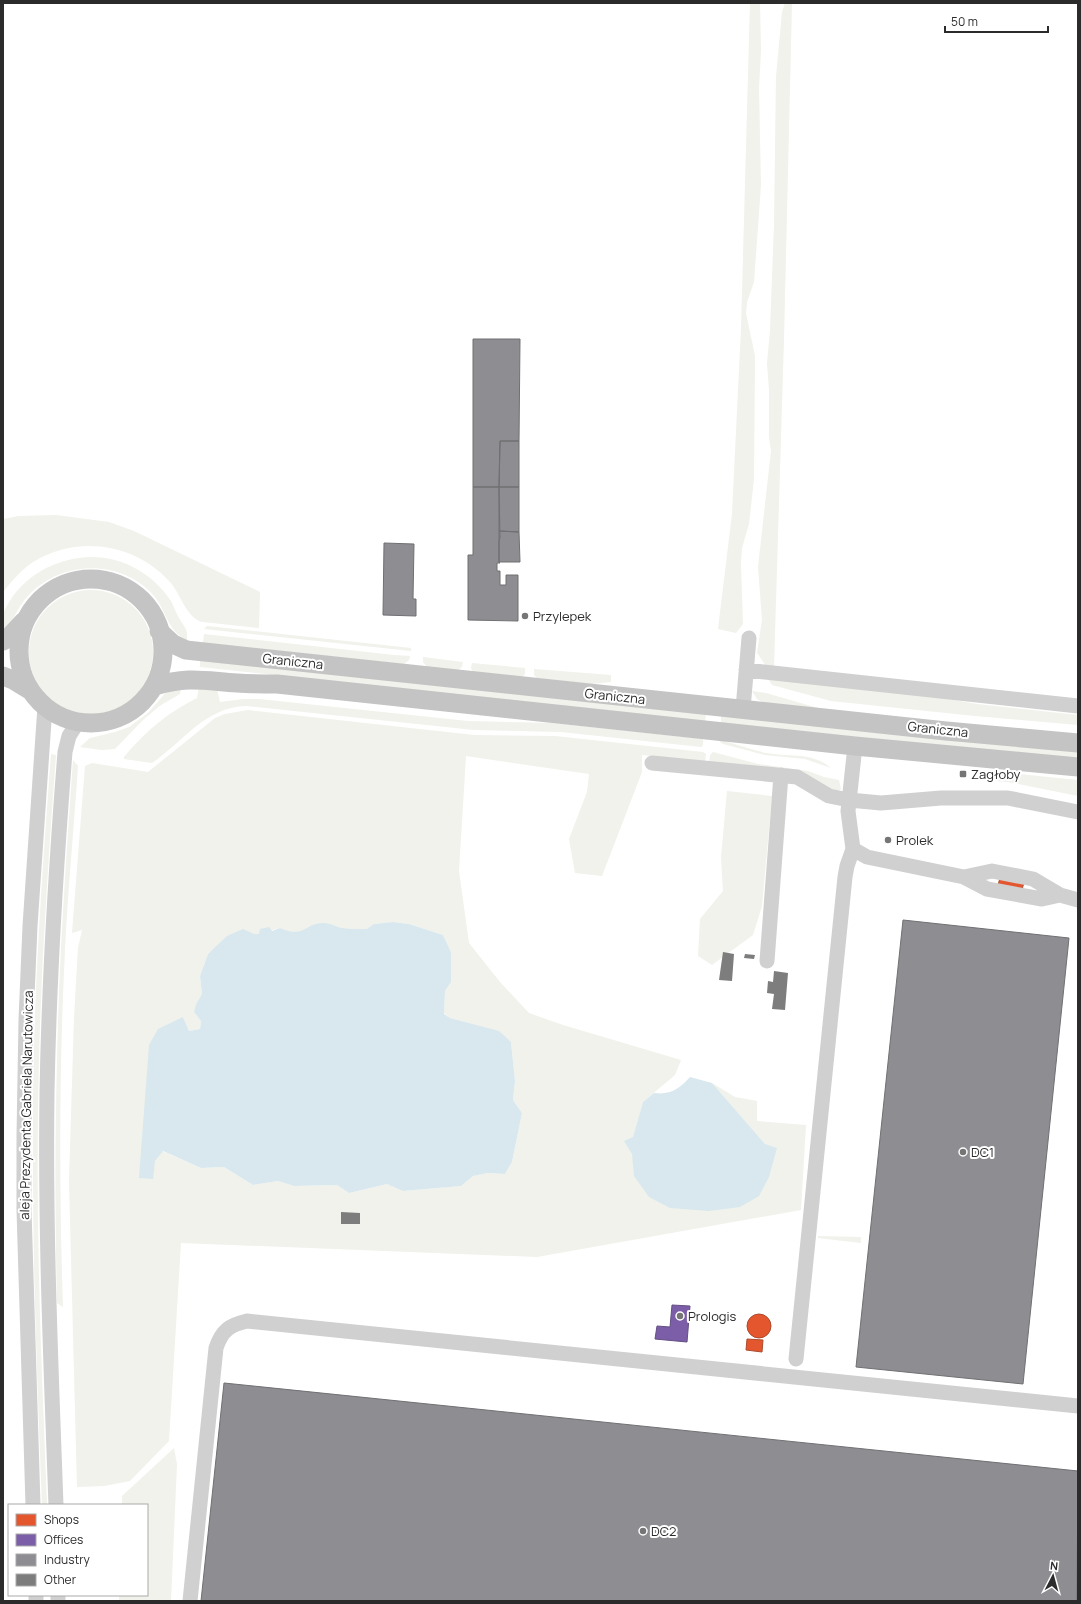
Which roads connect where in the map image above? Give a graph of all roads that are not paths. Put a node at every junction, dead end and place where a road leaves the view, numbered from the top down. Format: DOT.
graph roads {
  1 [pos="25,620"];
  2 [pos="159,631"];
  3 [pos="749,638"];
  4 [pos="3,641"];
  5 [pos="746,670"];
  6 [pos="3,676"];
  7 [pos="156,686"];
  8 [pos="31,691"];
  9 [pos="45,706"];
  10 [pos="1078,706"];
  11 [pos="743,709"];
  12 [pos="78,722"];
  13 [pos="1078,743"];
  14 [pos="855,746"];
  15 [pos="652,762"];
  16 [pos="1078,767"];
  17 [pos="781,775"];
  18 [pos="849,800"];
  19 [pos="1078,812"];
  20 [pos="854,849"];
  21 [pos="1078,900"];
  22 [pos="767,961"];
  23 [pos="796,1359"];
  24 [pos="1078,1406"];
  25 [pos="33,1504"];
  26 [pos="56,1504"];
  27 [pos="190,1601"];
  1 -- 2 [label="main road"];
  1 -- 4 [label="main road"];
  1 -- 8 [label="main road"];
  2 -- 7 [label="main road"];
  2 -- 11 [label="main road, Graniczna"];
  3 -- 5 [label="street"];
  5 -- 10 [label="street"];
  5 -- 11 [label="street"];
  6 -- 8 [label="main road"];
  7 -- 12 [label="main road"];
  7 -- 14 [label="main road, Graniczna"];
  8 -- 9 [label="main road"];
  9 -- 12 [label="main road"];
  9 -- 25 [label="street, aleja Prezydenta Gabriela Narutowicza"];
  11 -- 13 [label="main road, Graniczna"];
  12 -- 26 [label="street, aleja Prezydenta Gabriela Narutowicza"];
  14 -- 16 [label="main road, Graniczna"];
  14 -- 18 [label="street"];
  15 -- 17 [label="street"];
  17 -- 18 [label="street"];
  17 -- 22 [label="street"];
  18 -- 19 [label="street"];
  18 -- 20 [label="street"];
  20 -- 21 [label="street"];
  20 -- 23 [label="street"];
  24 -- 27 [label="street"];
}
